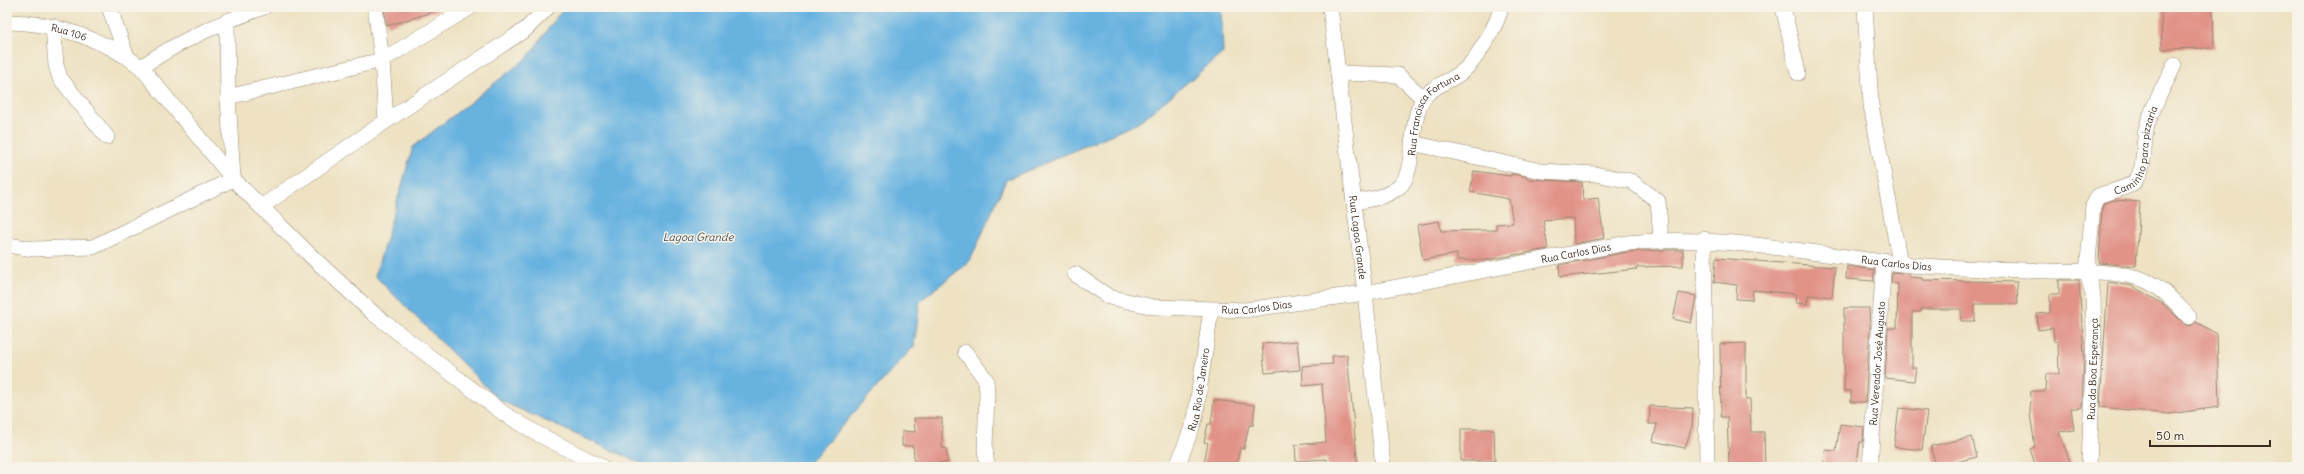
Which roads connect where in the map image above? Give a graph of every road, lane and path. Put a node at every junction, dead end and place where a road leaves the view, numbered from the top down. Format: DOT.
graph roads {
  1 [pos="109,7"];
  2 [pos="264,7"];
  3 [pos="375,7"];
  4 [pos="471,7"];
  5 [pos="548,7"];
  6 [pos="1330,7"];
  7 [pos="1501,7"];
  8 [pos="1783,7"];
  9 [pos="1865,7"];
  10 [pos="227,21"];
  11 [pos="7,22"];
  12 [pos="53,26"];
  13 [pos="127,57"];
  14 [pos="382,60"];
  15 [pos="2174,65"];
  16 [pos="141,67"];
  17 [pos="1338,73"];
  18 [pos="1798,73"];
  19 [pos="228,97"];
  20 [pos="1423,98"];
  21 [pos="386,121"];
  22 [pos="107,137"];
  23 [pos="1412,143"];
  24 [pos="233,179"];
  25 [pos="1354,202"];
  26 [pos="261,208"];
  27 [pos="1661,239"];
  28 [pos="1704,239"];
  29 [pos="7,245"];
  30 [pos="1884,260"];
  31 [pos="1900,264"];
  32 [pos="2087,272"];
  33 [pos="1075,274"];
  34 [pos="1365,293"];
  35 [pos="1210,310"];
  36 [pos="2189,317"];
  37 [pos="965,352"];
  38 [pos="602,467"];
  39 [pos="987,467"];
  40 [pos="1177,467"];
  41 [pos="1382,467"];
  42 [pos="1707,467"];
  43 [pos="1870,467"];
  44 [pos="2089,467"];
  1 -- 13 [label="street"];
  2 -- 10 [label="street"];
  3 -- 14 [label="street"];
  4 -- 14 [label="street"];
  5 -- 21 [label="street"];
  6 -- 17 [label="street, Rua Lagoa Grande"];
  7 -- 20 [label="street, Rua Francisca Fortuna"];
  8 -- 18 [label="street"];
  9 -- 31 [label="street"];
  10 -- 16 [label="street"];
  10 -- 19 [label="street"];
  11 -- 12 [label="street, Rua 106"];
  12 -- 13 [label="street, Rua 106"];
  12 -- 22 [label="street"];
  13 -- 16 [label="street, Rua 106"];
  14 -- 19 [label="street"];
  14 -- 21 [label="street"];
  15 -- 32 [label="street, Caminho para pizzaria"];
  16 -- 24 [label="street, Rua 106"];
  17 -- 20 [label="street"];
  17 -- 25 [label="street, Rua Lagoa Grande"];
  19 -- 24 [label="street"];
  20 -- 23 [label="street, Rua Francisca Fortuna"];
  21 -- 26 [label="street"];
  23 -- 25 [label="street, Rua Francisca Fortuna"];
  23 -- 27 [label="street"];
  24 -- 26 [label="street, Rua 106"];
  24 -- 29 [label="street"];
  25 -- 34 [label="street, Rua Lagoa Grande"];
  26 -- 38 [label="street, Rua 106"];
  27 -- 28 [label="street, Rua Carlos Dias"];
  27 -- 34 [label="street, Rua Carlos Dias"];
  28 -- 30 [label="street, Rua Carlos Dias"];
  28 -- 42 [label="street"];
  30 -- 31 [label="street, Rua Carlos Dias"];
  30 -- 43 [label="street, Rua Vereador José Augusto"];
  31 -- 32 [label="street, Rua Carlos Dias"];
  32 -- 36 [label="street, Rua Carlos Dias"];
  32 -- 44 [label="street, Rua da Boa Esperança"];
  33 -- 35 [label="street, Rua Carlos Dias"];
  34 -- 35 [label="street, Rua Carlos Dias"];
  34 -- 41 [label="street, Rua Lagoa Grande"];
  35 -- 40 [label="street, Rua Rio de Janeiro"];
  37 -- 39 [label="street"];
}
